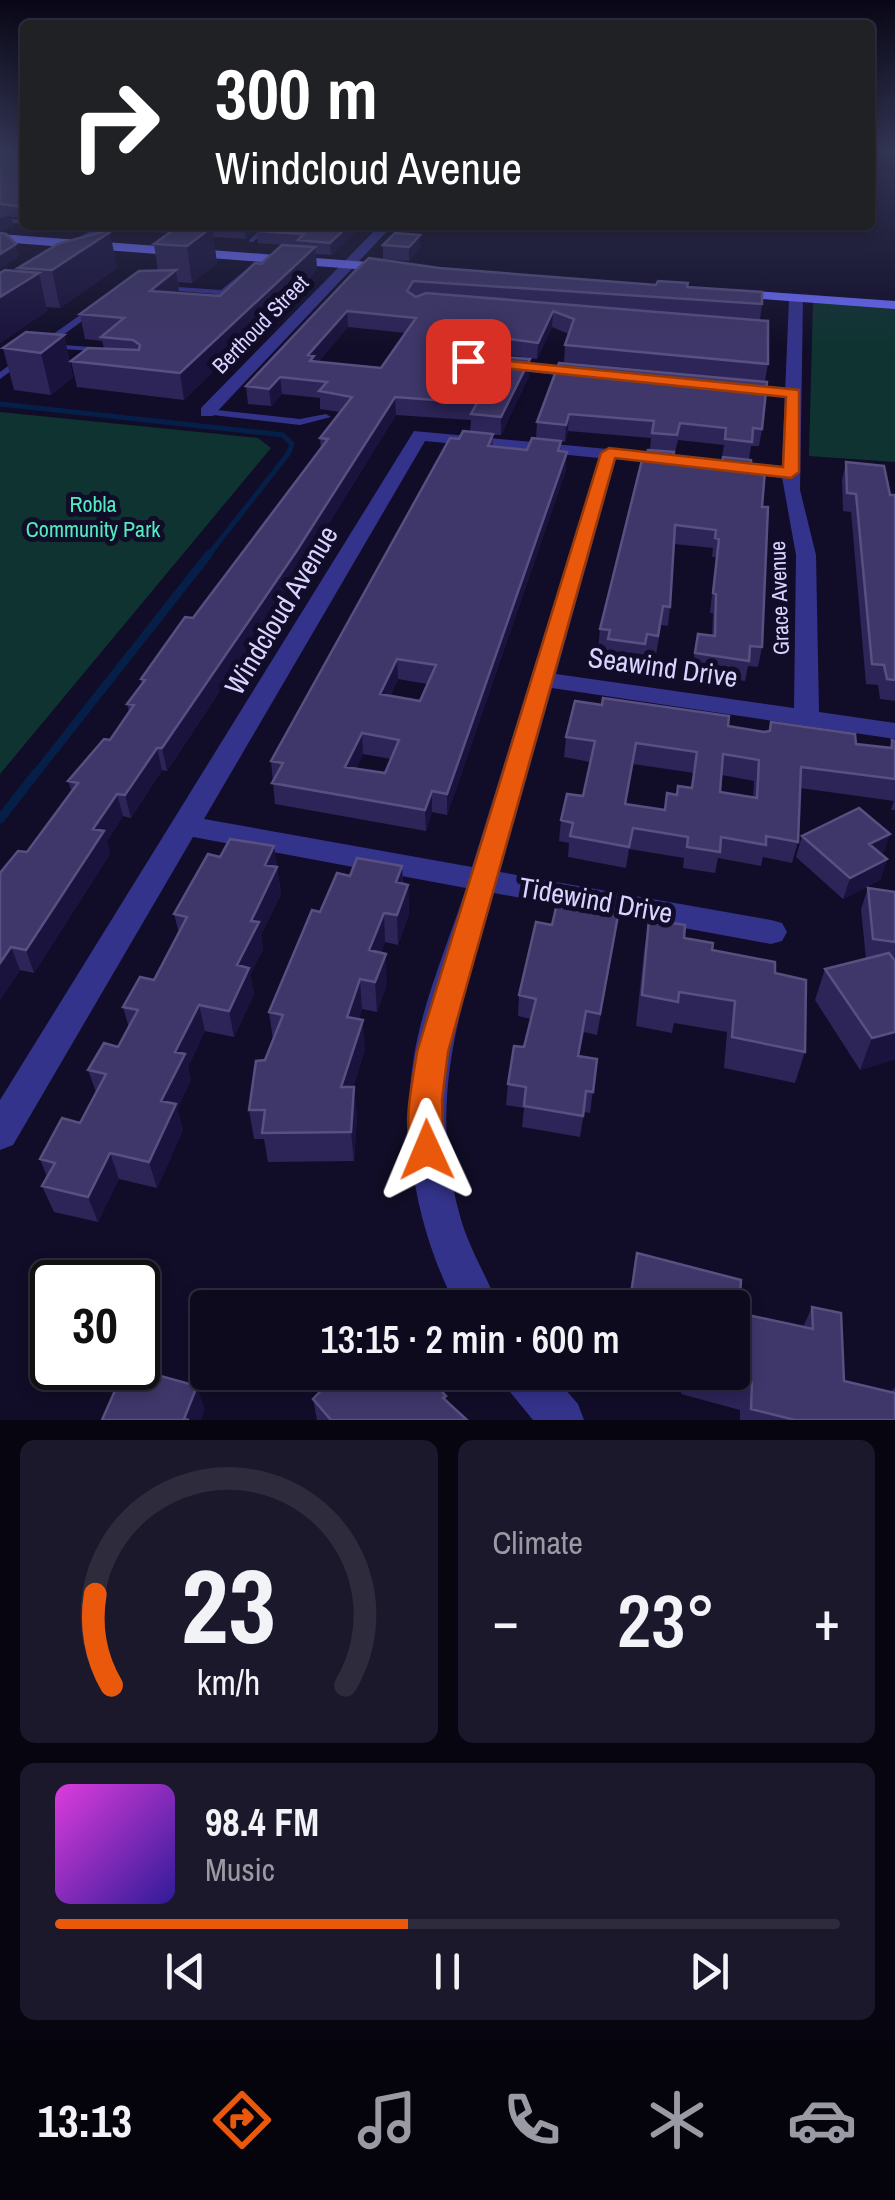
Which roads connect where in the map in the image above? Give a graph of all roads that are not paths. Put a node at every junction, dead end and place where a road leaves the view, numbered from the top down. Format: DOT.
graph roads {
  1 [pos="100,230"];
  2 [pos="264,230"];
  3 [pos="382,230"];
  4 [pos="0,238"];
  5 [pos="251,242"];
  6 [pos="77,244"];
  7 [pos="61,254"];
  8 [pos="263,258"];
  9 [pos="349,264"];
  10 [pos="408,268"];
  11 [pos="156,288"];
  12 [pos="222,292"];
  13 [pos="718,292"];
  14 [pos="796,298"];
  15 [pos="101,305"];
  16 [pos="895,305"];
  17 [pos="205,308"];
  18 [pos="43,345"];
  19 [pos="90,349"];
  20 [pos="0,358"];
  21 [pos="22,360"];
  22 [pos="41,362"];
  23 [pos="483,363"];
  24 [pos="600,374"];
  25 [pos="0,376"];
  26 [pos="207,412"];
  27 [pos="326,417"];
  28 [pos="609,453"];
  29 [pos="791,472"];
  30 [pos="542,680"];
  31 [pos="806,718"];
  32 [pos="895,732"];
  33 [pos="186,826"];
  34 [pos="483,880"];
  35 [pos="771,932"];
  36 [pos="0,1133"];
  37 [pos="471,1290"];
  38 [pos="537,1390"];
  39 [pos="562,1420"];
  1 -- 6 [label="street"];
  2 -- 5 [label="lane"];
  3 -- 9 [label="street, Berthoud Street"];
  4 -- 6 [label="main road"];
  6 -- 7 [label="main road"];
  6 -- 8 [label="main road"];
  8 -- 9 [label="main road"];
  8 -- 12 [label="lane"];
  9 -- 10 [label="main road"];
  9 -- 26 [label="street, Berthoud Street"];
  11 -- 12 [label="lane"];
  12 -- 17 [label="lane"];
  13 -- 14 [label="main road"];
  14 -- 16 [label="main road"];
  14 -- 29 [label="street, Grace Avenue"];
  15 -- 18 [label="lane"];
  18 -- 19 [label="lane"];
  18 -- 21 [label="lane"];
  20 -- 21 [label="lane"];
  21 -- 22 [label="lane"];
  21 -- 25 [label="lane"];
  23 -- 24 [label="street"];
  26 -- 27 [label="lane"];
  28 -- 29 [label="street, Windcloud Avenue"];
  28 -- 30 [label="street"];
  28 -- 33 [label="street, Windcloud Avenue"];
  29 -- 31 [label="street, Grace Avenue"];
  30 -- 31 [label="street, Seawind Drive"];
  30 -- 34 [label="street"];
  31 -- 32 [label="street, Seawind Drive"];
  33 -- 34 [label="street, Tidewind Drive"];
  33 -- 36 [label="street, Windcloud Avenue"];
  34 -- 35 [label="street, Tidewind Drive"];
  34 -- 37 [label="street"];
  38 -- 39 [label="street"];
}
